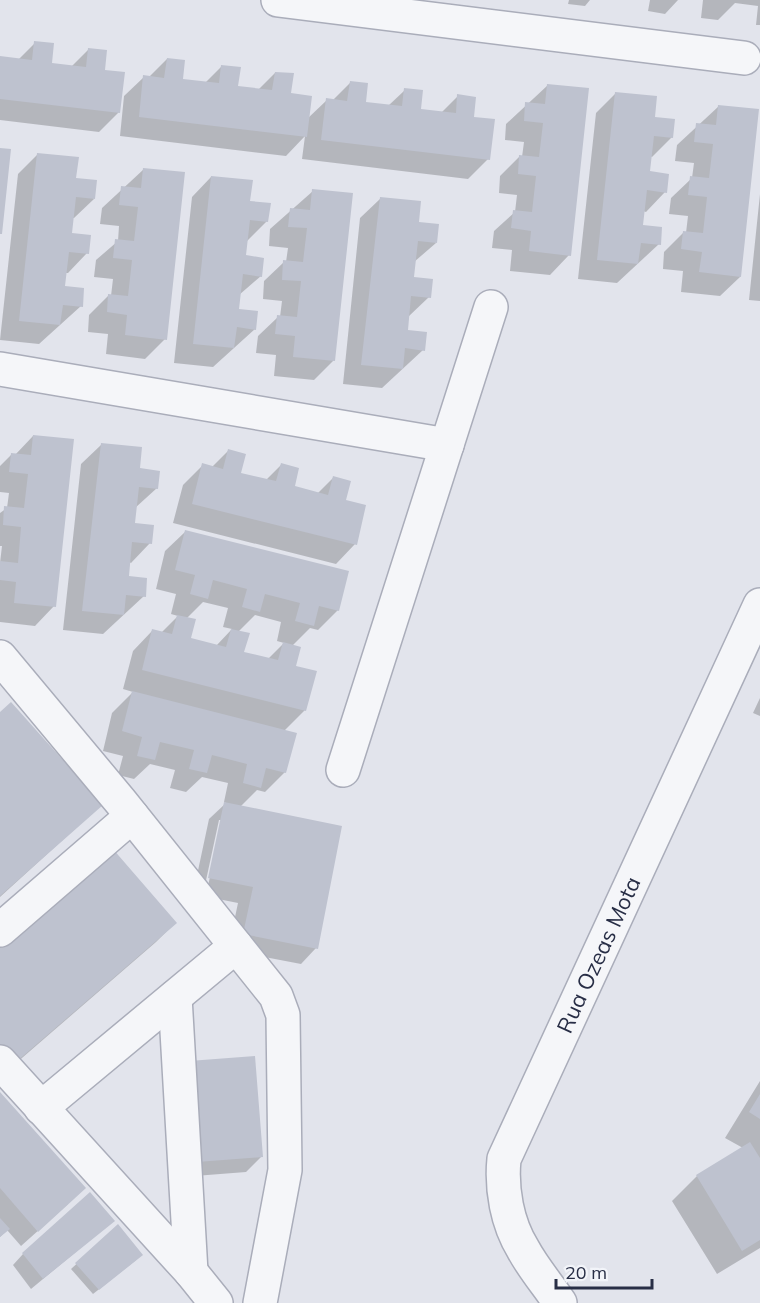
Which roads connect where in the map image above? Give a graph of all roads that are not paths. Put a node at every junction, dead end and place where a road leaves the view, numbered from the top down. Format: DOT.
graph roads {
  1 [pos="278,0"];
  2 [pos="744,58"];
  3 [pos="491,307"];
  4 [pos="0,369"];
  5 [pos="447,445"];
  6 [pos="760,605"];
  7 [pos="6,677"];
  8 [pos="343,770"];
  9 [pos="132,816"];
  10 [pos="0,930"];
  11 [pos="236,946"];
  12 [pos="175,997"];
  13 [pos="0,1062"];
  14 [pos="41,1108"];
  15 [pos="191,1272"];
  16 [pos="216,1303"];
  17 [pos="260,1303"];
  18 [pos="560,1303"];
  1 -- 2 [label="street"];
  3 -- 5 [label="street"];
  4 -- 5 [label="street"];
  5 -- 8 [label="street"];
  6 -- 18 [label="street, Rua Ozeas Mota"];
  7 -- 9 [label="street"];
  9 -- 10 [label="street"];
  9 -- 11 [label="street"];
  11 -- 12 [label="street"];
  11 -- 17 [label="street"];
  12 -- 14 [label="street"];
  12 -- 15 [label="street"];
  13 -- 14 [label="street"];
  14 -- 15 [label="street"];
  15 -- 16 [label="street"];
}
